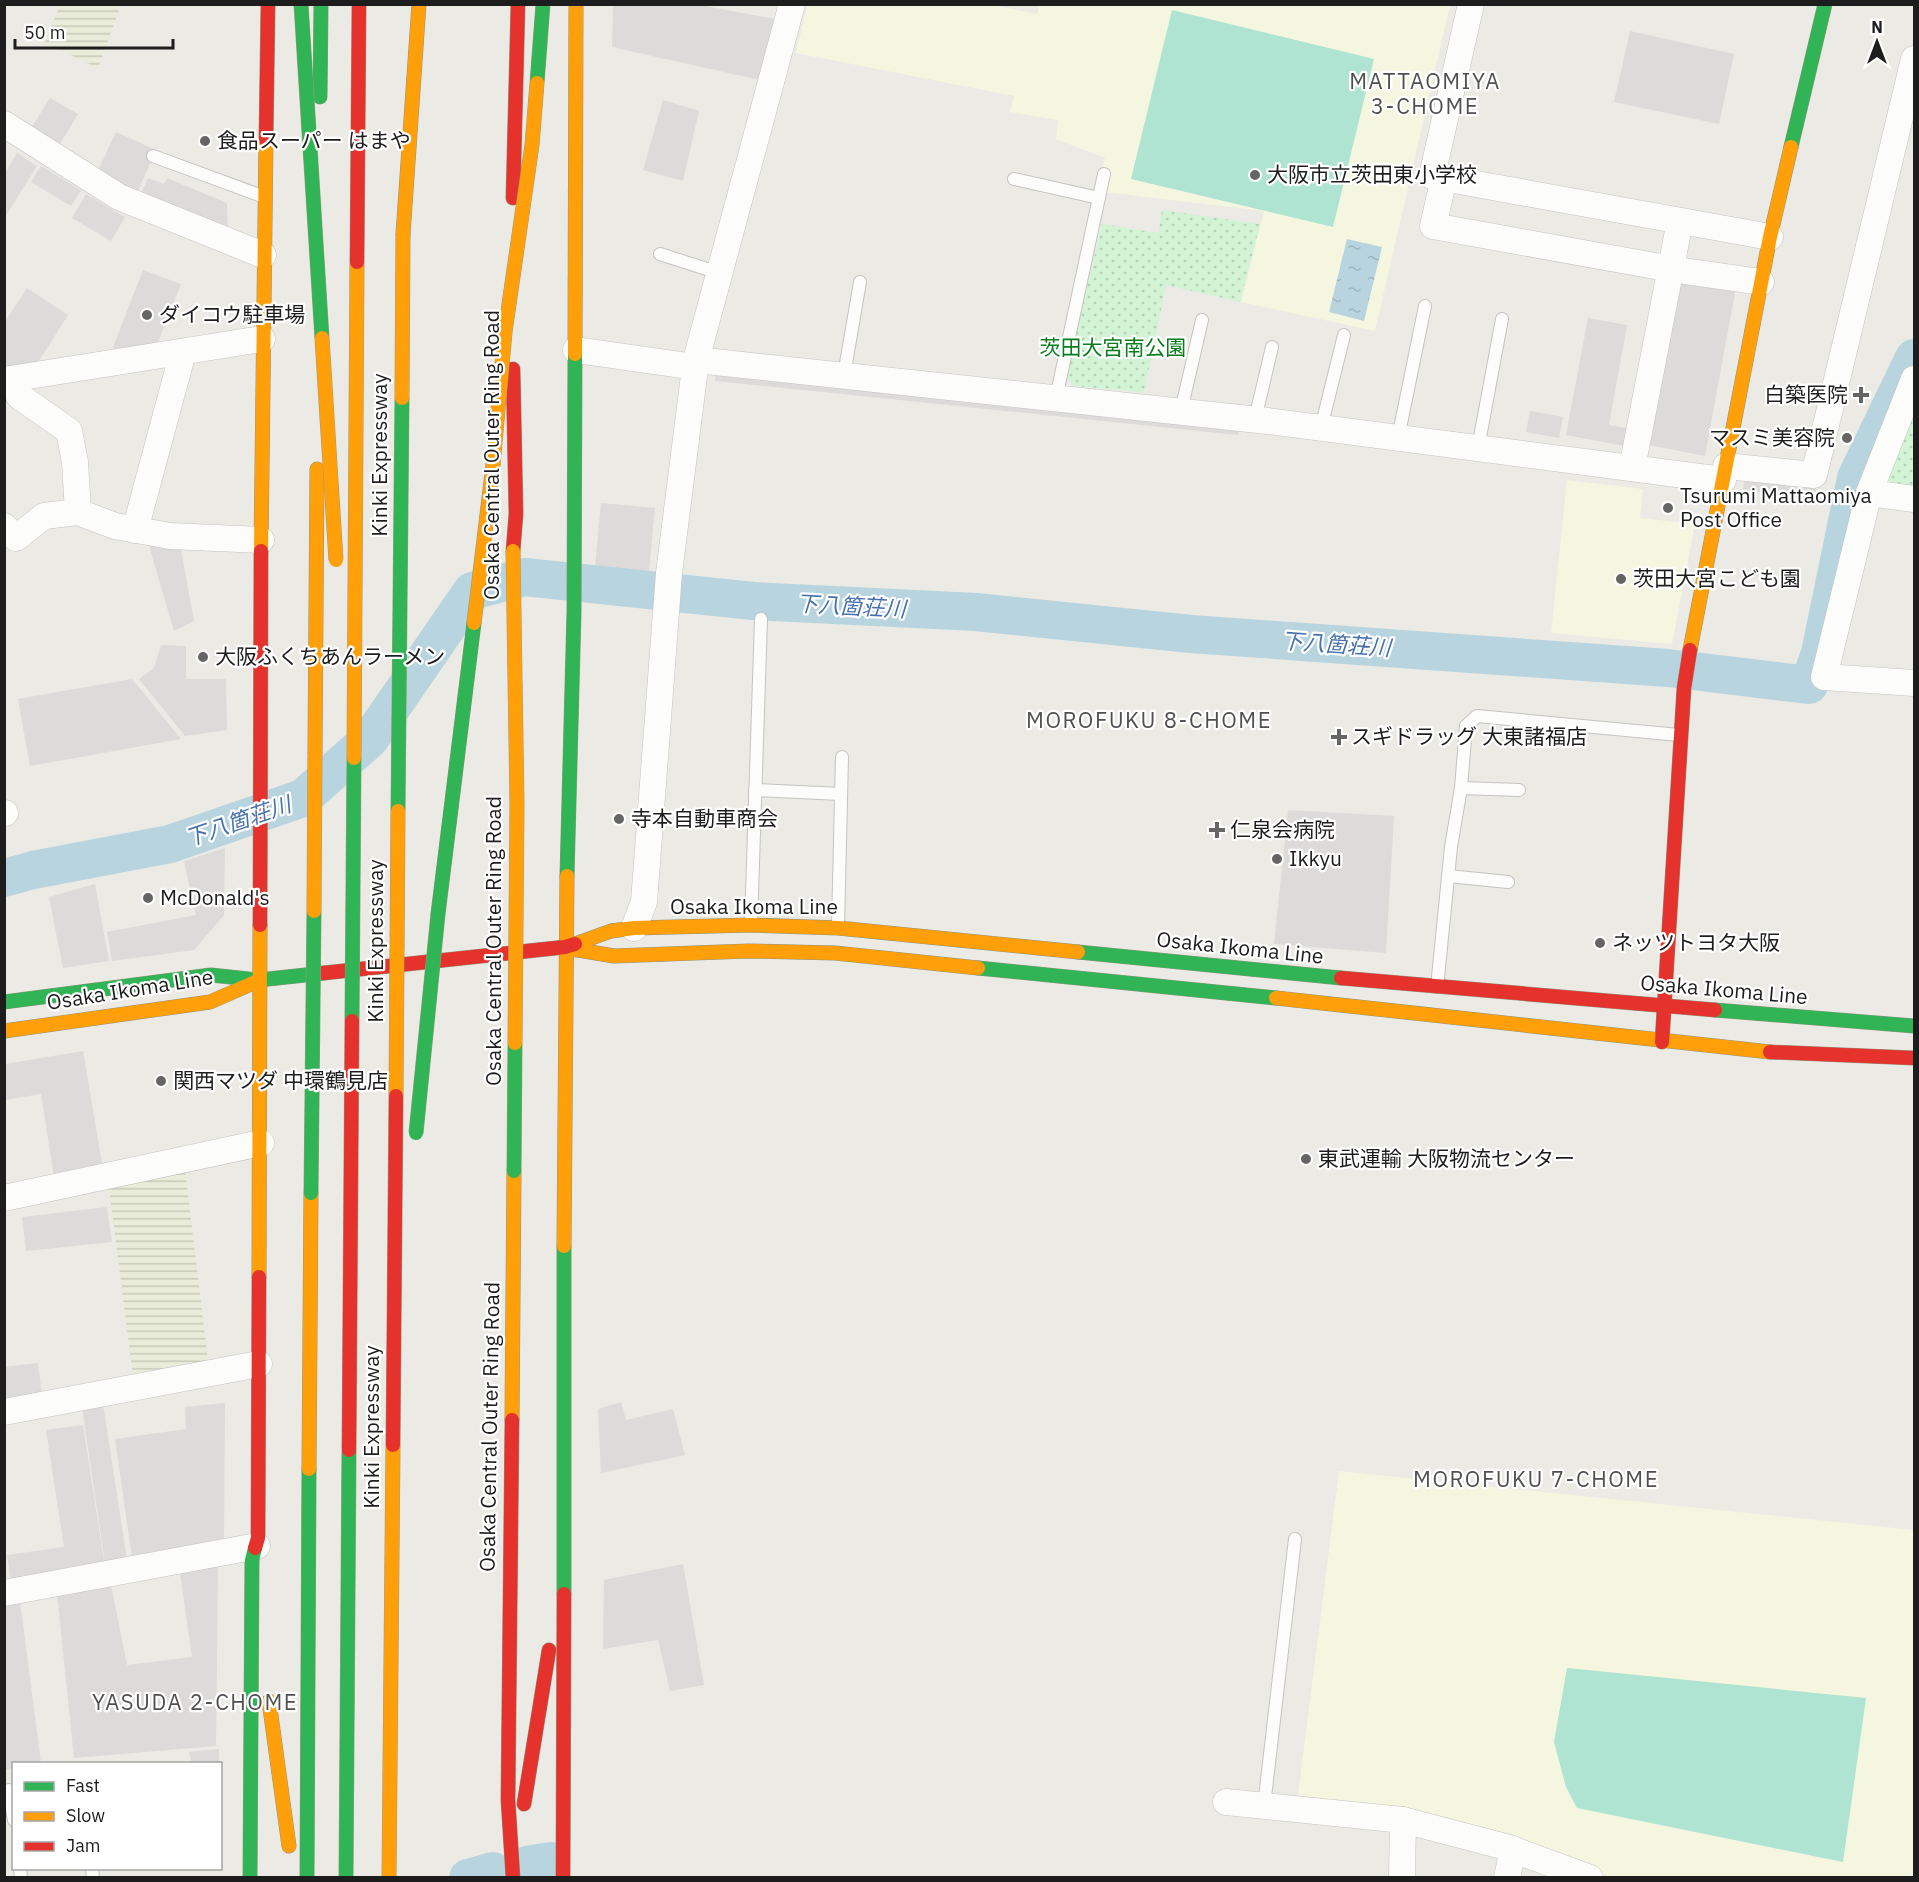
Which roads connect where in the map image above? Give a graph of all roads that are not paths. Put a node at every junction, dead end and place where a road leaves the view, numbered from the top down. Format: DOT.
graph roads {
  1 [pos="268,4"];
  2 [pos="301,4"];
  3 [pos="321,4"];
  4 [pos="359,4"];
  5 [pos="419,4"];
  6 [pos="518,4"];
  7 [pos="543,4"];
  8 [pos="576,4"];
  9 [pos="792,4"];
  10 [pos="1471,4"];
  11 [pos="1825,4"];
  12 [pos="555,40"];
  13 [pos="290,57"];
  14 [pos="1914,59"];
  15 [pos="399,85"];
  16 [pos="4,124"];
  17 [pos="153,156"];
  18 [pos="1104,174"];
  19 [pos="1444,178"];
  20 [pos="1014,179"];
  21 [pos="318,196"];
  22 [pos="264,197"];
  23 [pos="1099,198"];
  24 [pos="1680,221"];
  25 [pos="403,234"];
  26 [pos="1770,237"];
  27 [pos="512,243"];
  28 [pos="660,254"];
  29 [pos="263,255"];
  30 [pos="1670,269"];
  31 [pos="719,273"];
  32 [pos="860,282"];
  33 [pos="1761,282"];
  34 [pos="1425,306"];
  35 [pos="1502,319"];
  36 [pos="1202,320"];
  37 [pos="1344,335"];
  38 [pos="262,339"];
  39 [pos="1272,347"];
  40 [pos="576,350"];
  41 [pos="183,352"];
  42 [pos="696,363"];
  43 [pos="844,375"];
  44 [pos="8,379"];
  45 [pos="1914,379"];
  46 [pos="1056,398"];
  47 [pos="1181,411"];
  48 [pos="1255,419"];
  49 [pos="1321,428"];
  50 [pos="1398,438"];
  51 [pos="1478,448"];
  52 [pos="1632,468"];
  53 [pos="1725,473"];
  54 [pos="1869,493"];
  55 [pos="1914,499"];
  56 [pos="78,512"];
  57 [pos="4,526"];
  58 [pos="135,530"];
  59 [pos="261,540"];
  60 [pos="337,573"];
  61 [pos="341,619"];
  62 [pos="761,619"];
  63 [pos="1914,683"];
  64 [pos="355,728"];
  65 [pos="1681,735"];
  66 [pos="842,756"];
  67 [pos="1461,788"];
  68 [pos="755,790"];
  69 [pos="1519,790"];
  70 [pos="841,794"];
  71 [pos="1448,876"];
  72 [pos="1508,882"];
  73 [pos="751,925"];
  74 [pos="838,927"];
  75 [pos="634,928"];
  76 [pos="565,947"];
  77 [pos="259,980"];
  78 [pos="1437,988"];
  79 [pos="4,1002"];
  80 [pos="1665,1006"];
  81 [pos="1914,1026"];
  82 [pos="4,1031"];
  83 [pos="1662,1042"];
  84 [pos="1914,1058"];
  85 [pos="261,1143"];
  86 [pos="415,1146"];
  87 [pos="4,1198"];
  88 [pos="408,1346"];
  89 [pos="259,1364"];
  90 [pos="4,1412"];
  91 [pos="1295,1539"];
  92 [pos="256,1546"];
  93 [pos="566,1566"];
  94 [pos="4,1593"];
  95 [pos="266,1593"];
  96 [pos="391,1661"];
  97 [pos="269,1690"];
  98 [pos="9,1790"];
  99 [pos="1226,1802"];
  100 [pos="1264,1806"];
  101 [pos="12,1808"];
  102 [pos="1403,1820"];
  103 [pos="1513,1849"];
  104 [pos="513,1857"];
  105 [pos="290,1862"];
  106 [pos="250,1878"];
  107 [pos="307,1878"];
  108 [pos="346,1878"];
  109 [pos="390,1878"];
  110 [pos="513,1878"];
  111 [pos="563,1878"];
  112 [pos="1402,1878"];
  113 [pos="1507,1878"];
  114 [pos="1590,1878"];
  1 -- 22 [label="main road"];
  2 -- 60 [label="main road, bridge"];
  3 -- 21 [label="main road"];
  4 -- 64 [label="main road, Kinki Expressway, bridge"];
  5 -- 25 [label="main road"];
  6 -- 27 [label="main road, Osaka Central Outer Ring Road"];
  7 -- 86 [label="main road, bridge"];
  8 -- 40 [label="main road"];
  9 -- 31 [label="street"];
  10 -- 19 [label="street"];
  11 -- 26 [label="main road"];
  12 -- 27 [label="main road"];
  13 -- 21 [label="main road"];
  14 -- 53 [label="street"];
  15 -- 25 [label="main road, Kinki Expressway"];
  16 -- 29 [label="street"];
  17 -- 22 [label="lane"];
  18 -- 23 [label="lane"];
  19 -- 24 [label="street"];
  19 -- 30 [label="street"];
  20 -- 23 [label="lane"];
  21 -- 107 [label="main road, bridge"];
  22 -- 29 [label="main road"];
  23 -- 46 [label="lane"];
  24 -- 26 [label="street"];
  24 -- 30 [label="street"];
  25 -- 96 [label="main road, Kinki Expressway, bridge"];
  26 -- 33 [label="main road"];
  27 -- 104 [label="main road, Osaka Central Outer Ring Road, bridge"];
  28 -- 31 [label="lane"];
  29 -- 38 [label="main road"];
  30 -- 33 [label="street"];
  30 -- 52 [label="street"];
  31 -- 42 [label="street"];
  32 -- 43 [label="lane"];
  33 -- 53 [label="main road"];
  34 -- 50 [label="lane"];
  35 -- 51 [label="lane"];
  36 -- 47 [label="lane"];
  37 -- 49 [label="lane"];
  38 -- 41 [label="street"];
  38 -- 59 [label="main road"];
  39 -- 48 [label="lane"];
  40 -- 42 [label="street"];
  40 -- 76 [label="main road"];
  41 -- 44 [label="street"];
  41 -- 58 [label="street"];
  42 -- 43 [label="street"];
  42 -- 75 [label="street"];
  43 -- 46 [label="street"];
  44 -- 56 [label="street"];
  45 -- 54 [label="street"];
  46 -- 47 [label="street"];
  47 -- 48 [label="street"];
  48 -- 49 [label="street"];
  49 -- 50 [label="street"];
  50 -- 51 [label="street"];
  51 -- 52 [label="street"];
  52 -- 53 [label="street"];
  53 -- 65 [label="main road"];
  54 -- 55 [label="street"];
  54 -- 63 [label="street"];
  56 -- 57 [label="street"];
  56 -- 58 [label="street"];
  58 -- 59 [label="street"];
  59 -- 77 [label="main road"];
  61 -- 64 [label="main road, bridge"];
  62 -- 68 [label="lane"];
  64 -- 108 [label="main road, Kinki Expressway, bridge"];
  65 -- 67 [label="lane"];
  65 -- 80 [label="main road"];
  66 -- 70 [label="lane"];
  67 -- 69 [label="lane"];
  67 -- 71 [label="lane"];
  68 -- 70 [label="lane"];
  68 -- 73 [label="lane"];
  70 -- 74 [label="lane"];
  71 -- 72 [label="lane"];
  71 -- 78 [label="lane"];
  73 -- 74 [label="main road, Osaka Ikoma Line"];
  73 -- 75 [label="main road, Osaka Ikoma Line"];
  74 -- 78 [label="main road, Osaka Ikoma Line"];
  75 -- 76 [label="main road, Osaka Ikoma Line"];
  76 -- 77 [label="main road, Osaka Ikoma Line"];
  76 -- 83 [label="main road, Osaka Ikoma Line"];
  76 -- 93 [label="main road"];
  77 -- 79 [label="main road, Osaka Ikoma Line"];
  77 -- 82 [label="main road, Osaka Ikoma Line"];
  77 -- 85 [label="main road"];
  78 -- 80 [label="main road, Osaka Ikoma Line"];
  80 -- 81 [label="main road, Osaka Ikoma Line"];
  80 -- 83 [label="main road"];
  83 -- 84 [label="main road, Osaka Ikoma Line"];
  85 -- 87 [label="street"];
  85 -- 89 [label="main road"];
  88 -- 96 [label="main road, bridge"];
  89 -- 90 [label="street"];
  89 -- 92 [label="main road"];
  91 -- 100 [label="lane"];
  92 -- 94 [label="street"];
  92 -- 95 [label="main road"];
  92 -- 106 [label="main road"];
  93 -- 104 [label="main road"];
  93 -- 111 [label="main road"];
  96 -- 109 [label="main road, Kinki Expressway, bridge"];
  97 -- 105 [label="main road"];
  98 -- 101 [label="lane"];
  99 -- 100 [label="street"];
  100 -- 102 [label="street"];
  102 -- 103 [label="street"];
  102 -- 112 [label="street"];
  103 -- 113 [label="street"];
  103 -- 114 [label="street"];
  104 -- 110 [label="main road, Osaka Central Outer Ring Road"];
}
